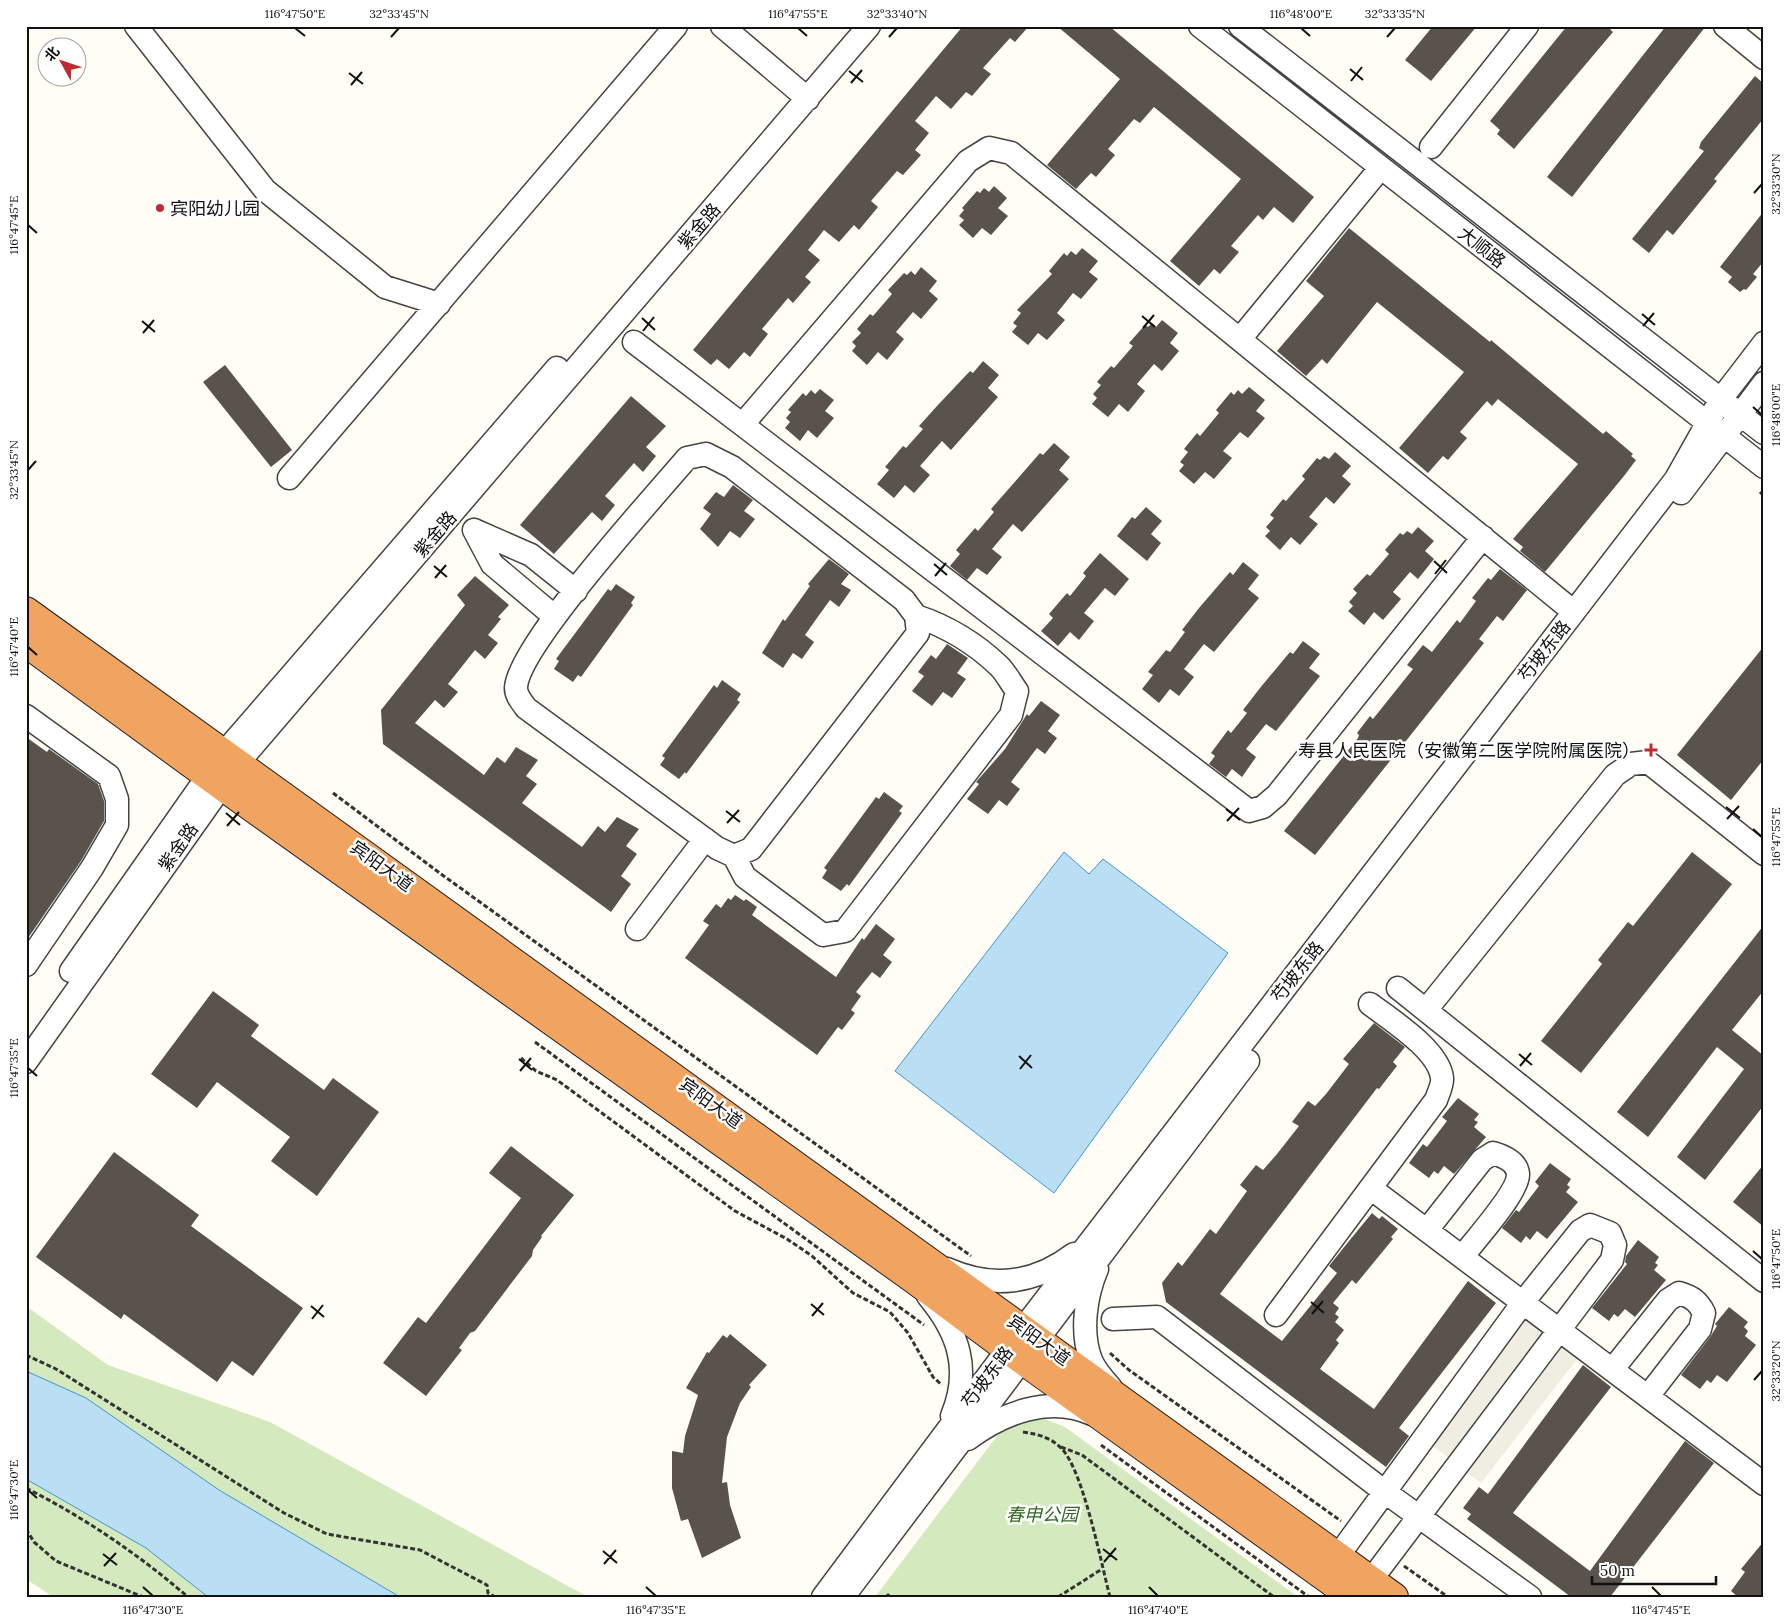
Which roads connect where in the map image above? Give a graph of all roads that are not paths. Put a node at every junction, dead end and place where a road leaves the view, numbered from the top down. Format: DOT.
graph roads {
  1 [pos="136,26"];
  2 [pos="676,26"];
  3 [pos="722,26"];
  4 [pos="851,26"];
  5 [pos="870,26"];
  6 [pos="1200,26"];
  7 [pos="1240,26"];
  8 [pos="1528,26"];
  9 [pos="1725,26"];
  10 [pos="1764,58"];
  11 [pos="802,95"];
  12 [pos="1431,147"];
  13 [pos="1378,171"];
  14 [pos="438,304"];
  15 [pos="1240,339"];
  16 [pos="634,342"];
  17 [pos="1764,343"];
  18 [pos="1764,383"];
  19 [pos="1721,399"];
  20 [pos="1740,414"];
  21 [pos="743,424"];
  22 [pos="1716,430"];
  23 [pos="1764,433"];
  24 [pos="1764,467"];
  25 [pos="289,478"];
  26 [pos="1483,537"];
  27 [pos="576,591"];
  28 [pos="26,611"];
  29 [pos="1574,612"];
  30 [pos="916,616"];
  31 [pos="555,617"];
  32 [pos="26,643"];
  33 [pos="26,716"];
  34 [pos="231,758"];
  35 [pos="215,780"];
  36 [pos="705,839"];
  37 [pos="1764,854"];
  38 [pos="734,856"];
  39 [pos="637,929"];
  40 [pos="26,965"];
  41 [pos="1398,988"];
  42 [pos="1370,1004"];
  43 [pos="1426,1010"];
  44 [pos="26,1036"];
  45 [pos="26,1062"];
  46 [pos="1377,1193"];
  47 [pos="1427,1230"];
  48 [pos="1097,1246"];
  49 [pos="1462,1257"];
  50 [pos="923,1271"];
  51 [pos="1764,1281"];
  52 [pos="1276,1315"];
  53 [pos="1113,1319"];
  54 [pos="1022,1344"];
  55 [pos="1612,1370"];
  56 [pos="1648,1396"];
  57 [pos="1110,1422"];
  58 [pos="948,1443"];
  59 [pos="1764,1484"];
  60 [pos="1384,1492"];
  61 [pos="1418,1517"];
  62 [pos="1338,1556"];
  63 [pos="1362,1588"];
  64 [pos="823,1597"];
  65 [pos="843,1597"];
  66 [pos="1394,1597"];
  67 [pos="1530,1597"];
  1 -- 14 [label="street"];
  2 -- 14 [label="street"];
  3 -- 11 [label="street"];
  4 -- 11 [label="street, 紫金路"];
  5 -- 11 [label="street, 紫金路"];
  6 -- 22 [label="street, 大顺路"];
  7 -- 19 [label="street, 大顺路"];
  8 -- 12 [label="street"];
  9 -- 10 [label="street"];
  11 -- 34 [label="street, 紫金路"];
  13 -- 15 [label="street"];
  14 -- 25 [label="street"];
  15 -- 21 [label="street"];
  15 -- 26 [label="street"];
  16 -- 21 [label="street"];
  17 -- 19 [label="street, 芍坡东路"];
  18 -- 20 [label="street, 芍坡东路"];
  19 -- 20 [label="street, 大顺路"];
  19 -- 22 [label="street, 芍坡东路"];
  20 -- 22 [label="street, 芍坡东路"];
  20 -- 23 [label="street, 大顺路"];
  21 -- 26 [label="street"];
  22 -- 24 [label="street, 大顺路"];
  22 -- 29 [label="street, 芍坡东路"];
  22 -- 48 [label="street, 芍坡东路"];
  26 -- 29 [label="street"];
  27 -- 30 [label="street"];
  27 -- 31 [label="street"];
  27 -- 31 [label="street"];
  28 -- 34 [label="highway, 宾阳大道"];
  29 -- 48 [label="street, 芍坡东路"];
  30 -- 38 [label="street"];
  30 -- 38 [label="street"];
  31 -- 36 [label="street"];
  32 -- 35 [label="highway, 宾阳大道"];
  33 -- 40 [label="street"];
  34 -- 35 [label="street, 紫金路"];
  34 -- 50 [label="highway, 宾阳大道"];
  35 -- 44 [label="street, 紫金路"];
  35 -- 45 [label="street, 紫金路"];
  35 -- 50 [label="highway, 宾阳大道"];
  36 -- 38 [label="street"];
  36 -- 39 [label="street"];
  37 -- 43 [label="street"];
  41 -- 43 [label="street"];
  42 -- 52 [label="street"];
  43 -- 51 [label="street"];
  46 -- 47 [label="street"];
  47 -- 49 [label="street"];
  47 -- 49 [label="street"];
  48 -- 50 [label="street"];
  48 -- 54 [label="street, 芍坡东路"];
  48 -- 57 [label="street"];
  49 -- 59 [label="street"];
  50 -- 54 [label="highway, 宾阳大道"];
  50 -- 58 [label="street"];
  53 -- 60 [label="street"];
  54 -- 57 [label="highway, 宾阳大道"];
  54 -- 58 [label="street, 芍坡东路"];
  55 -- 56 [label="street"];
  57 -- 58 [label="street"];
  57 -- 62 [label="highway, 宾阳大道"];
  57 -- 63 [label="highway, 宾阳大道"];
  58 -- 64 [label="street, 芍坡东路"];
  58 -- 65 [label="street, 芍坡东路"];
  60 -- 61 [label="street"];
  60 -- 61 [label="street"];
  60 -- 62 [label="street"];
  61 -- 63 [label="street"];
  61 -- 67 [label="street"];
  62 -- 63 [label="highway, 宾阳大道"];
  63 -- 66 [label="highway, 宾阳大道"];
}
